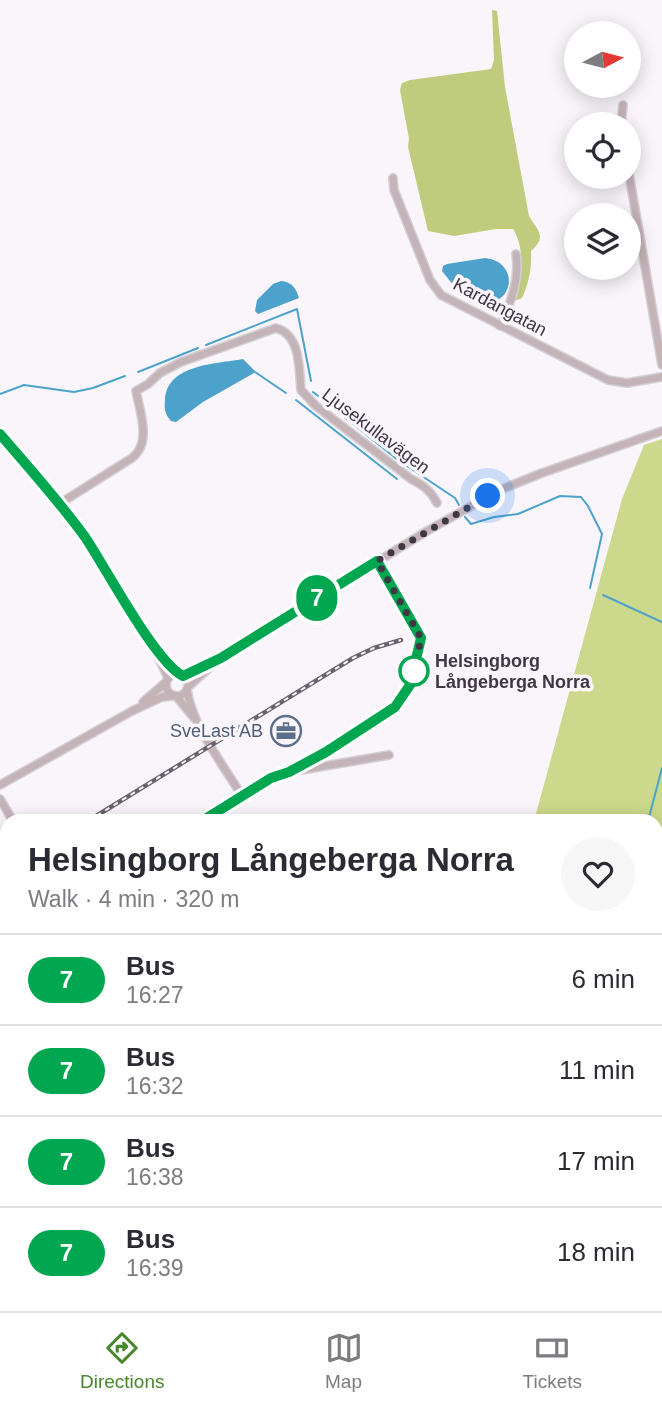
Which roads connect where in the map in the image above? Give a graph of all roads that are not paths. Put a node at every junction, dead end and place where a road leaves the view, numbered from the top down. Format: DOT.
graph roads {
  1 [pos="624,105"];
  2 [pos="623,112"];
  3 [pos="393,178"];
  4 [pos="632,189"];
  5 [pos="516,254"];
  6 [pos="500,326"];
  7 [pos="662,365"];
  8 [pos="662,377"];
  9 [pos="662,431"];
  10 [pos="0,434"];
  11 [pos="437,503"];
  12 [pos="59,504"];
  13 [pos="377,561"];
  14 [pos="146,634"];
  15 [pos="421,638"];
  16 [pos="221,658"];
  17 [pos="181,675"];
  18 [pos="167,680"];
  19 [pos="188,688"];
  20 [pos="175,696"];
  21 [pos="132,711"];
  22 [pos="200,724"];
  23 [pos="388,755"];
  24 [pos="0,785"];
  25 [pos="242,796"];
  26 [pos="213,814"];
  1 -- 2 [label="street"];
  3 -- 6 [label="street, Kardangatan"];
  4 -- 7 [label="street"];
  5 -- 6 [label="street"];
  6 -- 8 [label="street, Kardangatan"];
  9 -- 13 [label="street"];
  10 -- 12 [label="street"];
  11 -- 12 [label="street, Ljusekullavägen"];
  12 -- 14 [label="street"];
  13 -- 15 [label="street"];
  13 -- 16 [label="street"];
  14 -- 17 [label="street"];
  14 -- 18 [label="street"];
  16 -- 17 [label="street"];
  16 -- 19 [label="street"];
  17 -- 18 [label="street"];
  17 -- 19 [label="street"];
  18 -- 20 [label="street"];
  18 -- 21 [label="street"];
  19 -- 20 [label="street"];
  19 -- 22 [label="street"];
  20 -- 21 [label="street"];
  20 -- 22 [label="street"];
  21 -- 24 [label="street"];
  22 -- 25 [label="street"];
  23 -- 25 [label="street"];
  25 -- 26 [label="street"];
}
